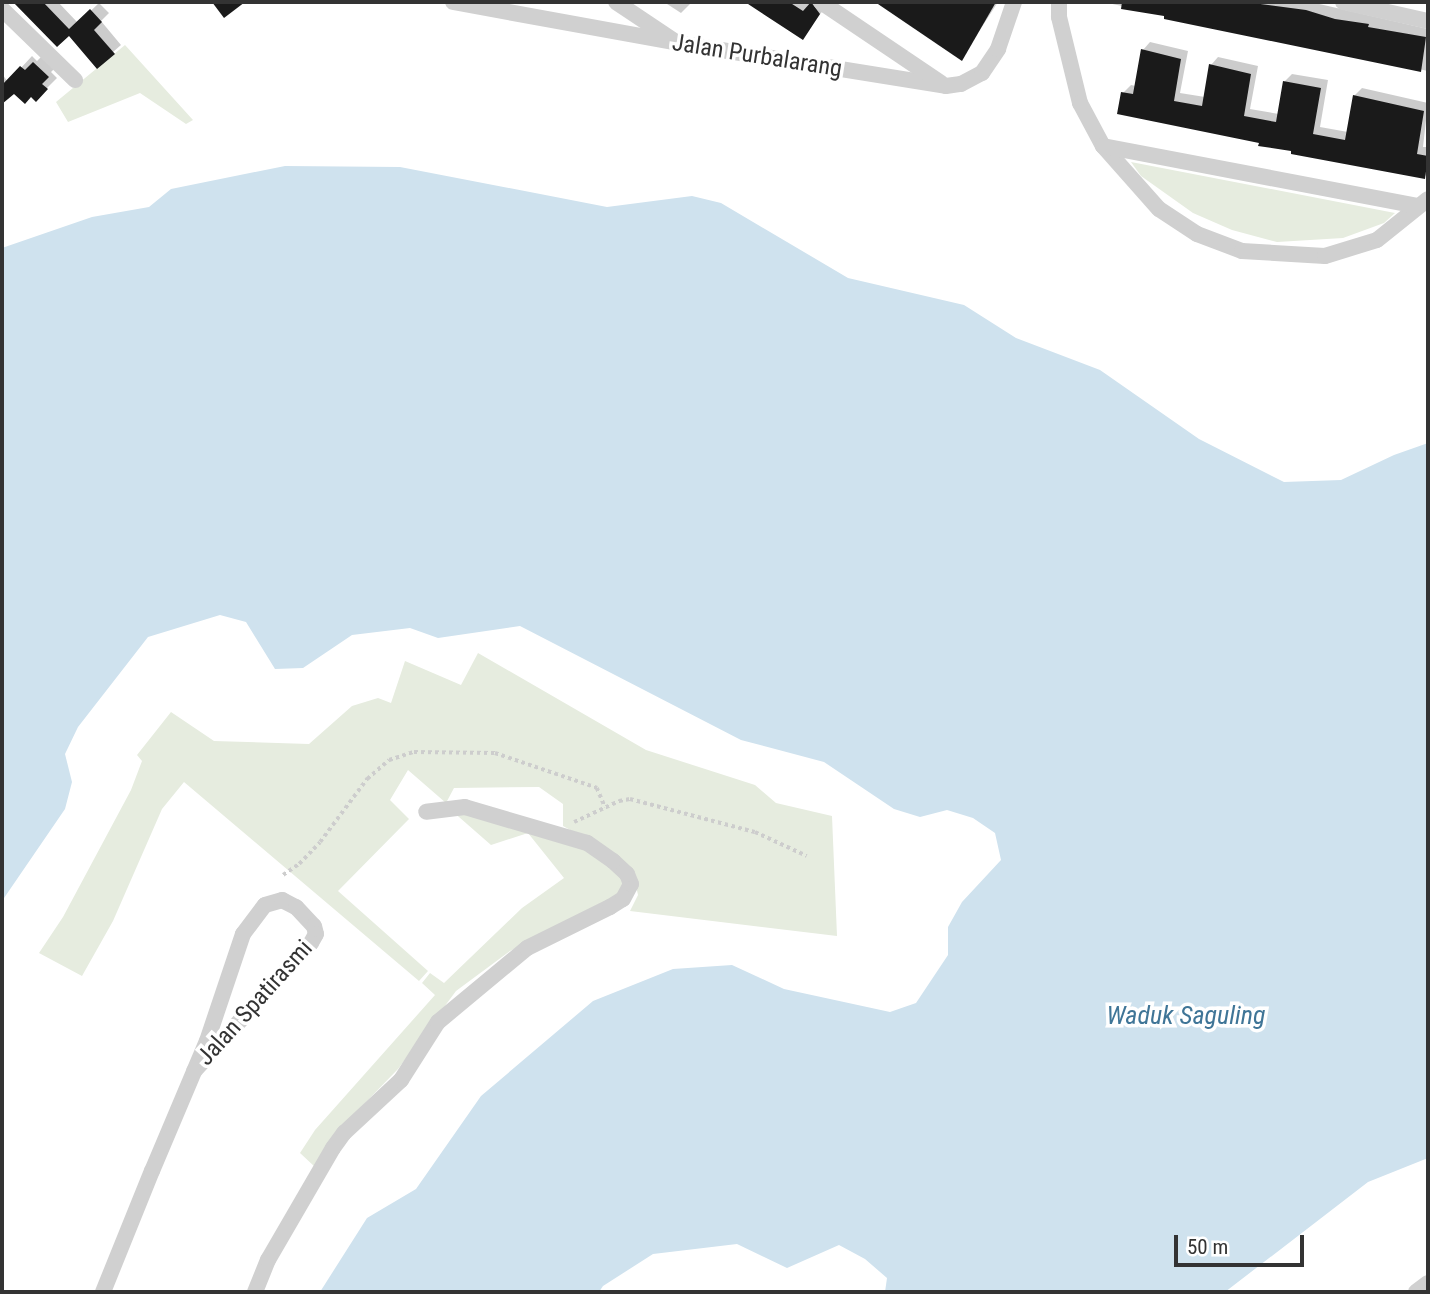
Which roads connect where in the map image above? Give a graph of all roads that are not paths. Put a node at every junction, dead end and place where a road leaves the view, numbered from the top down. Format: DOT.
graph roads {
  1 [pos="453,2"];
  2 [pos="616,2"];
  3 [pos="821,2"];
  4 [pos="1014,2"];
  5 [pos="1059,2"];
  6 [pos="1343,2"];
  7 [pos="2,9"];
  8 [pos="1428,21"];
  9 [pos="678,43"];
  10 [pos="75,80"];
  11 [pos="946,86"];
  12 [pos="1102,146"];
  13 [pos="1423,202"];
  14 [pos="426,812"];
  15 [pos="194,1072"];
  16 [pos="1428,1283"];
  17 [pos="103,1292"];
  18 [pos="255,1292"];
  19 [pos="1416,1292"];
  1 -- 9 [label="street, Jalan Purbalarang"];
  2 -- 9 [label="street"];
  3 -- 11 [label="street"];
  4 -- 11 [label="street, Jalan Purbalarang"];
  5 -- 12 [label="street"];
  6 -- 8 [label="street"];
  7 -- 10 [label="street"];
  9 -- 11 [label="street, Jalan Purbalarang"];
  12 -- 13 [label="street"];
  12 -- 13 [label="street"];
  14 -- 18 [label="street"];
  15 -- 15 [label="street, Jalan Spatirasmi"];
  15 -- 17 [label="street, Jalan Spatirasmi"];
  16 -- 19 [label="street"];
}
